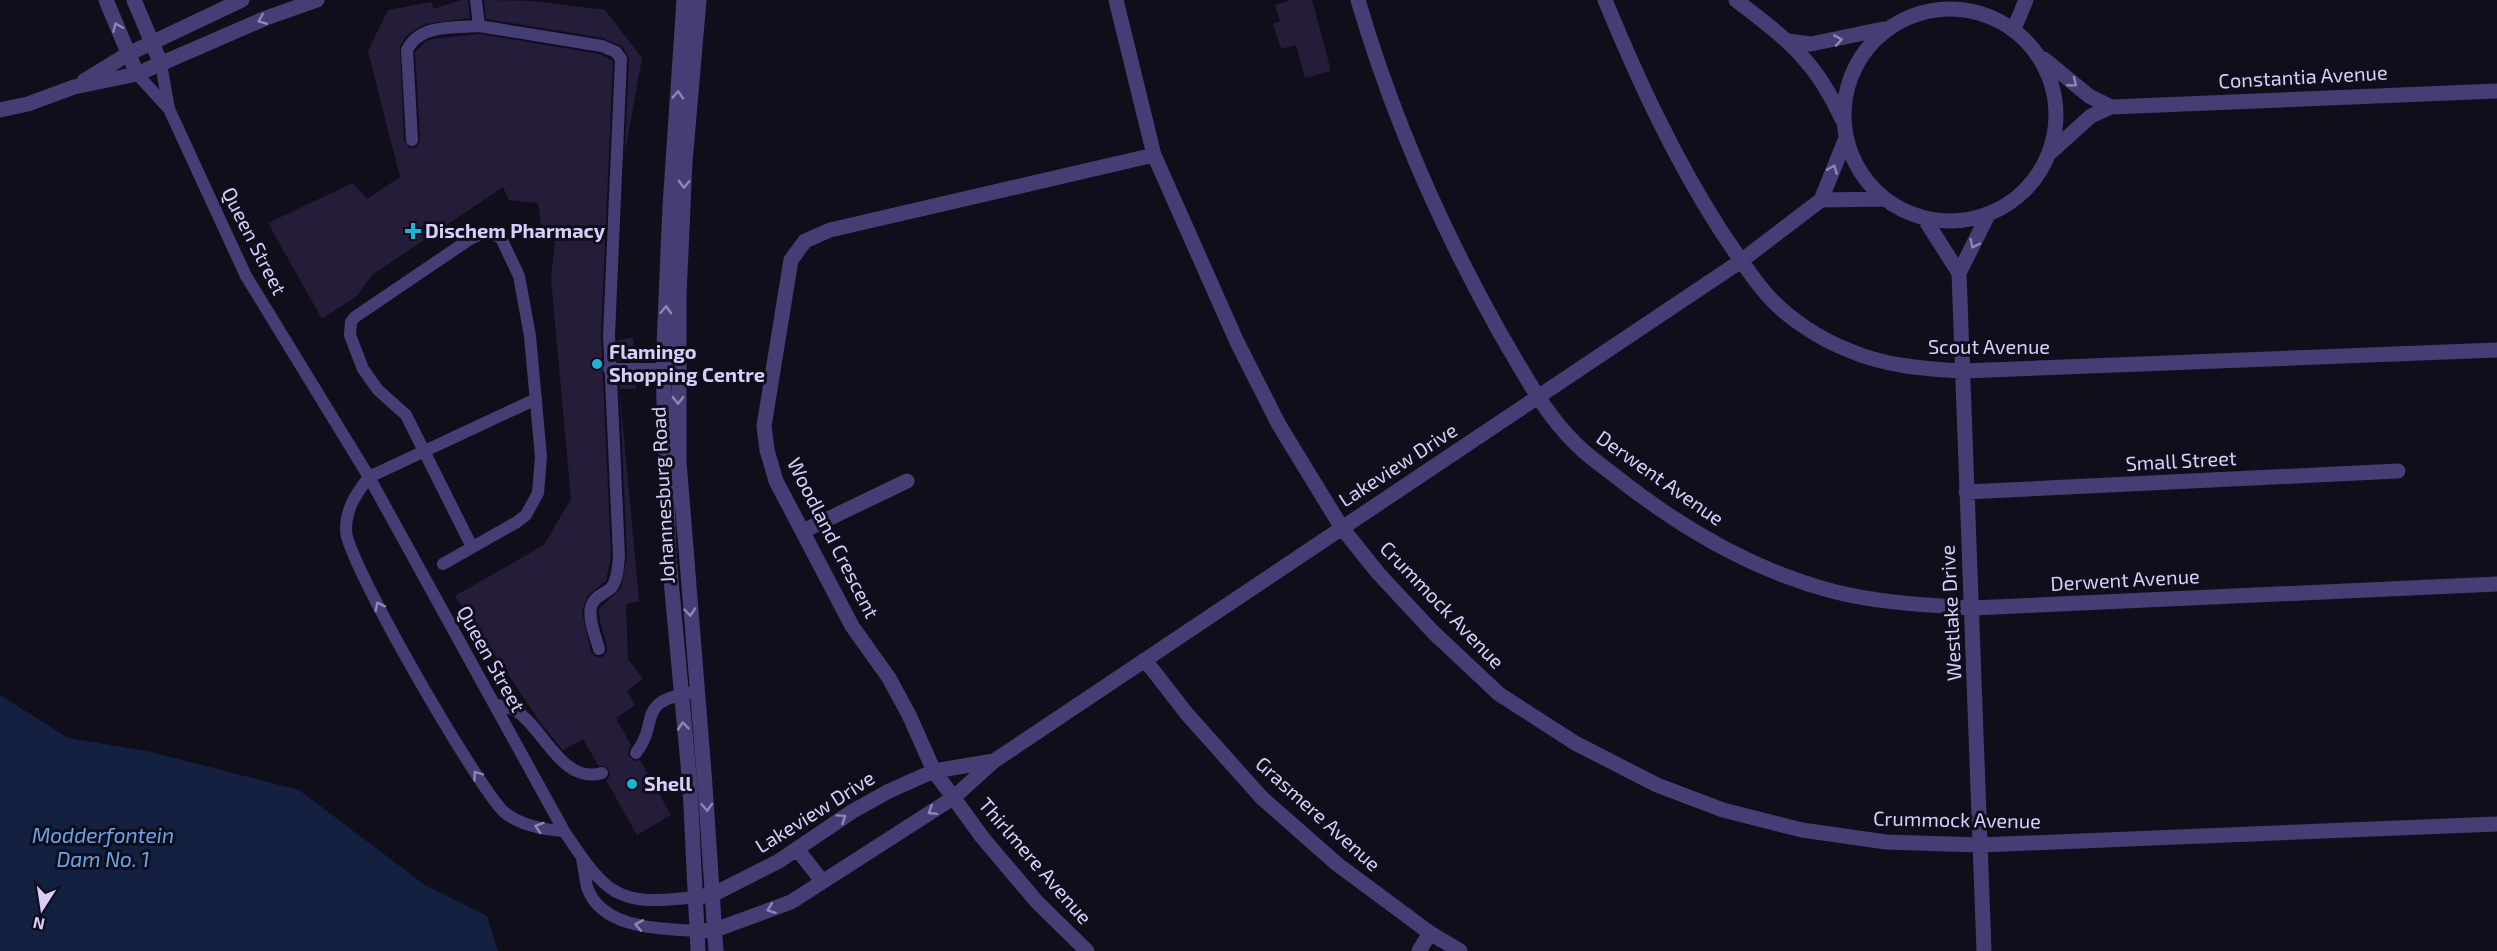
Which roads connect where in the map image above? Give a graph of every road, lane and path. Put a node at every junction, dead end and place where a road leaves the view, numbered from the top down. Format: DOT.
graph roads {
  1 [pos="106,0"];
  2 [pos="134,0"];
  3 [pos="242,0"];
  4 [pos="317,0"];
  5 [pos="476,0"];
  6 [pos="684,0"];
  7 [pos="699,0"];
  8 [pos="1116,0"];
  9 [pos="1358,0"];
  10 [pos="1605,0"];
  11 [pos="1736,0"];
  12 [pos="2025,0"];
  13 [pos="479,26"];
  14 [pos="1887,28"];
  15 [pos="2014,28"];
  16 [pos="152,42"];
  17 [pos="1788,42"];
  18 [pos="2038,53"];
  19 [pos="128,54"];
  20 [pos="161,64"];
  21 [pos="136,74"];
  22 [pos="74,87"];
  23 [pos="2497,91"];
  24 [pos="2111,107"];
  25 [pos="169,109"];
  26 [pos="0,110"];
  27 [pos="1843,121"];
  28 [pos="1846,138"];
  29 [pos="412,141"];
  30 [pos="2051,153"];
  31 [pos="1154,155"];
  32 [pos="1884,199"];
  33 [pos="1821,200"];
  34 [pos="1989,215"];
  35 [pos="1924,218"];
  36 [pos="1741,261"];
  37 [pos="1959,273"];
  38 [pos="2497,350"];
  39 [pos="609,369"];
  40 [pos="671,369"];
  41 [pos="1963,371"];
  42 [pos="536,399"];
  43 [pos="1538,399"];
  44 [pos="423,452"];
  45 [pos="2398,471"];
  46 [pos="369,477"];
  47 [pos="907,481"];
  48 [pos="1965,492"];
  49 [pos="1342,528"];
  50 [pos="803,531"];
  51 [pos="472,547"];
  52 [pos="443,564"];
  53 [pos="2497,584"];
  54 [pos="1972,608"];
  55 [pos="599,649"];
  56 [pos="1144,660"];
  57 [pos="697,692"];
  58 [pos="680,695"];
  59 [pos="494,704"];
  60 [pos="636,753"];
  61 [pos="994,761"];
  62 [pos="934,771"];
  63 [pos="602,773"];
  64 [pos="953,798"];
  65 [pos="2497,824"];
  66 [pos="564,831"];
  67 [pos="1980,845"];
  68 [pos="797,849"];
  69 [pos="582,858"];
  70 [pos="822,881"];
  71 [pos="712,895"];
  72 [pos="695,897"];
  73 [pos="715,930"];
  74 [pos="697,931"];
  75 [pos="1430,933"];
  76 [pos="698,951"];
  77 [pos="716,951"];
  78 [pos="1087,951"];
  79 [pos="1419,951"];
  80 [pos="1460,951"];
  81 [pos="1984,951"];
  19 -- 1 [label="street, one-way"];
  2 -- 16 [label="street"];
  3 -- 16 [label="street"];
  4 -- 20 [label="street, one-way"];
  5 -- 13 [label="lane"];
  40 -- 6 [label="street, Johannesburg Road, one-way"];
  7 -- 40 [label="street, Johannesburg Road, one-way"];
  8 -- 31 [label="street, Crummock Avenue"];
  9 -- 43 [label="street, Derwent Avenue"];
  10 -- 36 [label="street, Scout Avenue"];
  11 -- 17 [label="street"];
  12 -- 15 [label="street"];
  13 -- 29 [label="lane"];
  13 -- 39 [label="lane"];
  14 -- 15 [label="street"];
  17 -- 14 [label="street, one-way"];
  14 -- 27 [label="street"];
  15 -- 18 [label="street"];
  16 -- 19 [label="street"];
  16 -- 20 [label="street"];
  17 -- 27 [label="street"];
  18 -- 24 [label="street, one-way"];
  18 -- 30 [label="street"];
  19 -- 21 [label="street"];
  19 -- 22 [label="street"];
  20 -- 21 [label="street"];
  20 -- 25 [label="lane, Queen Street"];
  21 -- 22 [label="street"];
  21 -- 25 [label="lane, Queen Street"];
  22 -- 26 [label="street"];
  23 -- 24 [label="street, Constantia Avenue"];
  24 -- 30 [label="street, Constantia Avenue"];
  25 -- 46 [label="lane, Queen Street"];
  27 -- 28 [label="street"];
  28 -- 32 [label="street"];
  33 -- 28 [label="street, one-way"];
  30 -- 34 [label="street"];
  31 -- 49 [label="street, Crummock Avenue"];
  31 -- 50 [label="street, Woodland Crescent"];
  32 -- 33 [label="street"];
  32 -- 35 [label="street"];
  33 -- 36 [label="street, Lakeview Drive"];
  34 -- 35 [label="street"];
  34 -- 37 [label="street, Westlake Drive, one-way"];
  35 -- 37 [label="street"];
  36 -- 41 [label="street, Scout Avenue"];
  36 -- 43 [label="street, Lakeview Drive"];
  37 -- 41 [label="street, Westlake Drive"];
  38 -- 41 [label="street, Scout Avenue"];
  39 -- 40 [label="lane"];
  39 -- 55 [label="lane"];
  40 -- 57 [label="street, Johannesburg Road, one-way"];
  40 -- 58 [label="street, Johannesburg Road"];
  41 -- 48 [label="street, Westlake Drive"];
  42 -- 44 [label="lane"];
  42 -- 44 [label="lane"];
  42 -- 51 [label="lane"];
  43 -- 49 [label="street, Lakeview Drive"];
  43 -- 54 [label="street, Derwent Avenue"];
  44 -- 46 [label="lane"];
  44 -- 51 [label="lane"];
  45 -- 48 [label="street, Small Street"];
  46 -- 59 [label="lane, Queen Street"];
  66 -- 46 [label="lane, one-way"];
  47 -- 50 [label="street"];
  48 -- 54 [label="street, Westlake Drive"];
  49 -- 56 [label="street, Lakeview Drive"];
  49 -- 67 [label="street, Crummock Avenue"];
  50 -- 62 [label="street, Woodland Crescent"];
  51 -- 52 [label="lane"];
  53 -- 54 [label="street, Derwent Avenue"];
  54 -- 67 [label="street, Westlake Drive"];
  56 -- 61 [label="street, Lakeview Drive"];
  56 -- 75 [label="street, Grasmere Avenue"];
  57 -- 58 [label="lane"];
  57 -- 71 [label="street, Johannesburg Road, one-way"];
  58 -- 60 [label="lane"];
  72 -- 58 [label="street, Johannesburg Road, one-way"];
  59 -- 63 [label="lane"];
  59 -- 66 [label="lane, Queen Street"];
  61 -- 62 [label="street, Lakeview Drive"];
  61 -- 64 [label="street, Lakeview Drive"];
  62 -- 64 [label="street, Woodland Crescent"];
  68 -- 62 [label="street, Lakeview Drive, one-way"];
  64 -- 70 [label="street, Lakeview Drive, one-way"];
  64 -- 78 [label="street, Thirlmere Avenue"];
  65 -- 67 [label="street, Crummock Avenue"];
  66 -- 69 [label="lane, Queen Street"];
  67 -- 81 [label="street, Westlake Drive"];
  68 -- 70 [label="street"];
  68 -- 71 [label="street, Lakeview Drive"];
  69 -- 72 [label="lane, Queen Street"];
  74 -- 69 [label="lane, Queen Street, one-way"];
  70 -- 73 [label="street, Lakeview Drive, one-way"];
  71 -- 72 [label="street, Lakeview Drive"];
  71 -- 73 [label="street, Johannesburg Road"];
  72 -- 74 [label="street, Johannesburg Road"];
  73 -- 74 [label="street, Lakeview Drive"];
  73 -- 77 [label="street, Johannesburg Road"];
  74 -- 76 [label="street, Johannesburg Road"];
  75 -- 79 [label="street"];
  75 -- 80 [label="street, Grasmere Avenue"];
}
